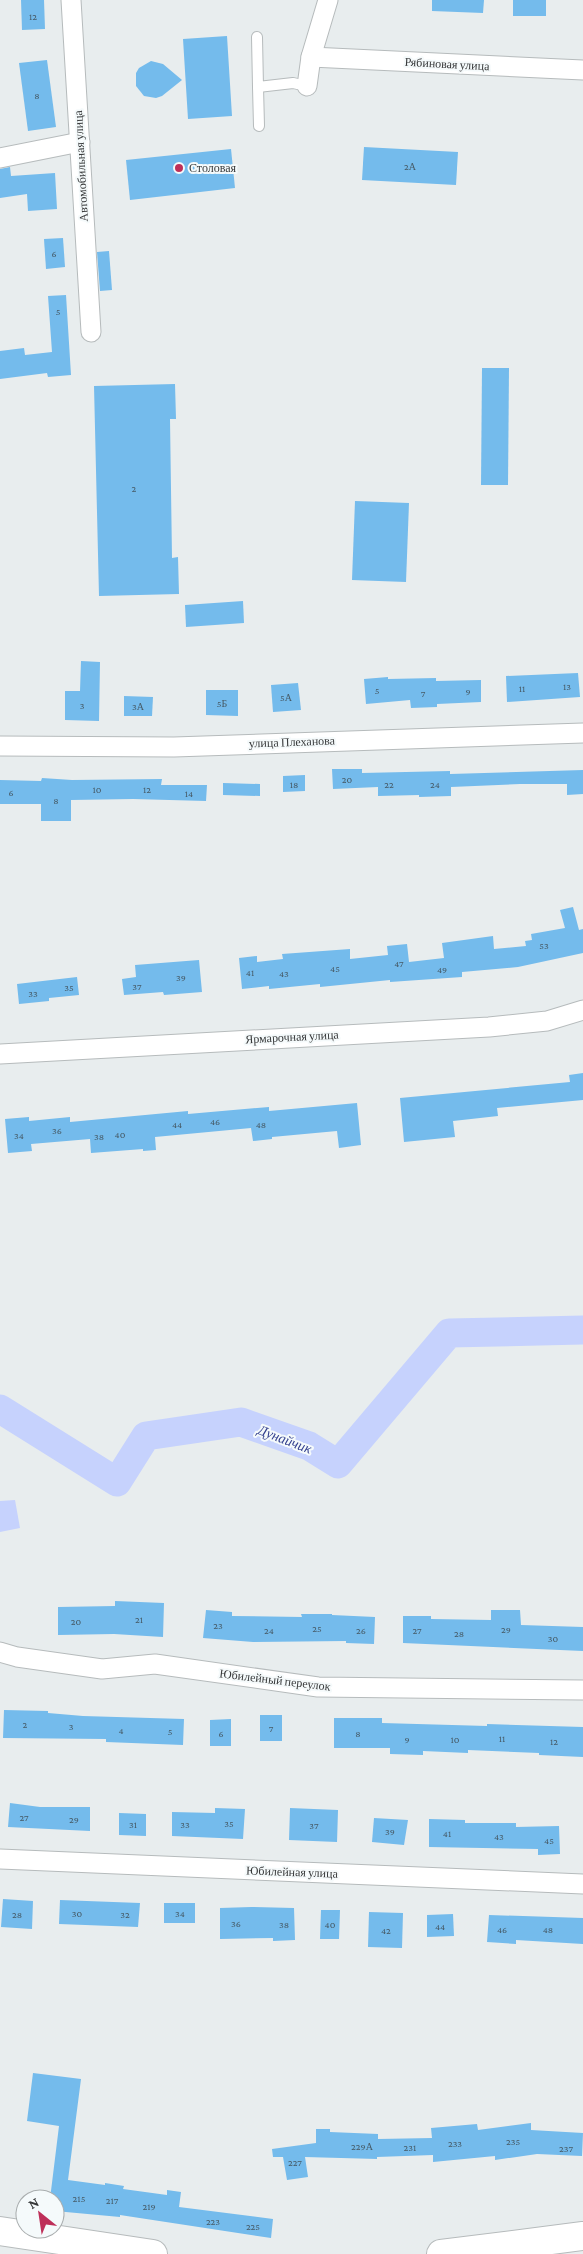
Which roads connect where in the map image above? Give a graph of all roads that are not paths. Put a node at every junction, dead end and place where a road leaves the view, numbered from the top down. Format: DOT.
graph roads {
  1 [pos="70,0"];
  2 [pos="328,0"];
  3 [pos="257,37"];
  4 [pos="311,57"];
  5 [pos="583,70"];
  6 [pos="307,86"];
  7 [pos="258,87"];
  8 [pos="259,126"];
  9 [pos="80,142"];
  10 [pos="0,158"];
  11 [pos="91,332"];
  12 [pos="583,733"];
  13 [pos="0,746"];
  14 [pos="583,1010"];
  15 [pos="0,1054"];
  16 [pos="0,1652"];
  17 [pos="583,1690"];
  18 [pos="0,1860"];
  19 [pos="583,1884"];
  20 [pos="0,2230"];
  21 [pos="583,2236"];
  22 [pos="150,2254"];
  23 [pos="441,2254"];
  1 -- 9 [label="street, Автомобильная улица"];
  2 -- 4 [label="street"];
  3 -- 7 [label="lane"];
  4 -- 5 [label="street, Рябиновая улица"];
  4 -- 6 [label="street"];
  6 -- 7 [label="lane"];
  7 -- 8 [label="lane"];
  9 -- 10 [label="street"];
  9 -- 11 [label="street, Автомобильная улица"];
  12 -- 13 [label="street, улица Плеханова"];
  14 -- 15 [label="street, Ярмарочная улица"];
  16 -- 17 [label="street, Юбилейный переулок"];
  18 -- 19 [label="street, Юбилейная улица"];
  20 -- 22 [label="main road"];
  21 -- 23 [label="main road"];
}
